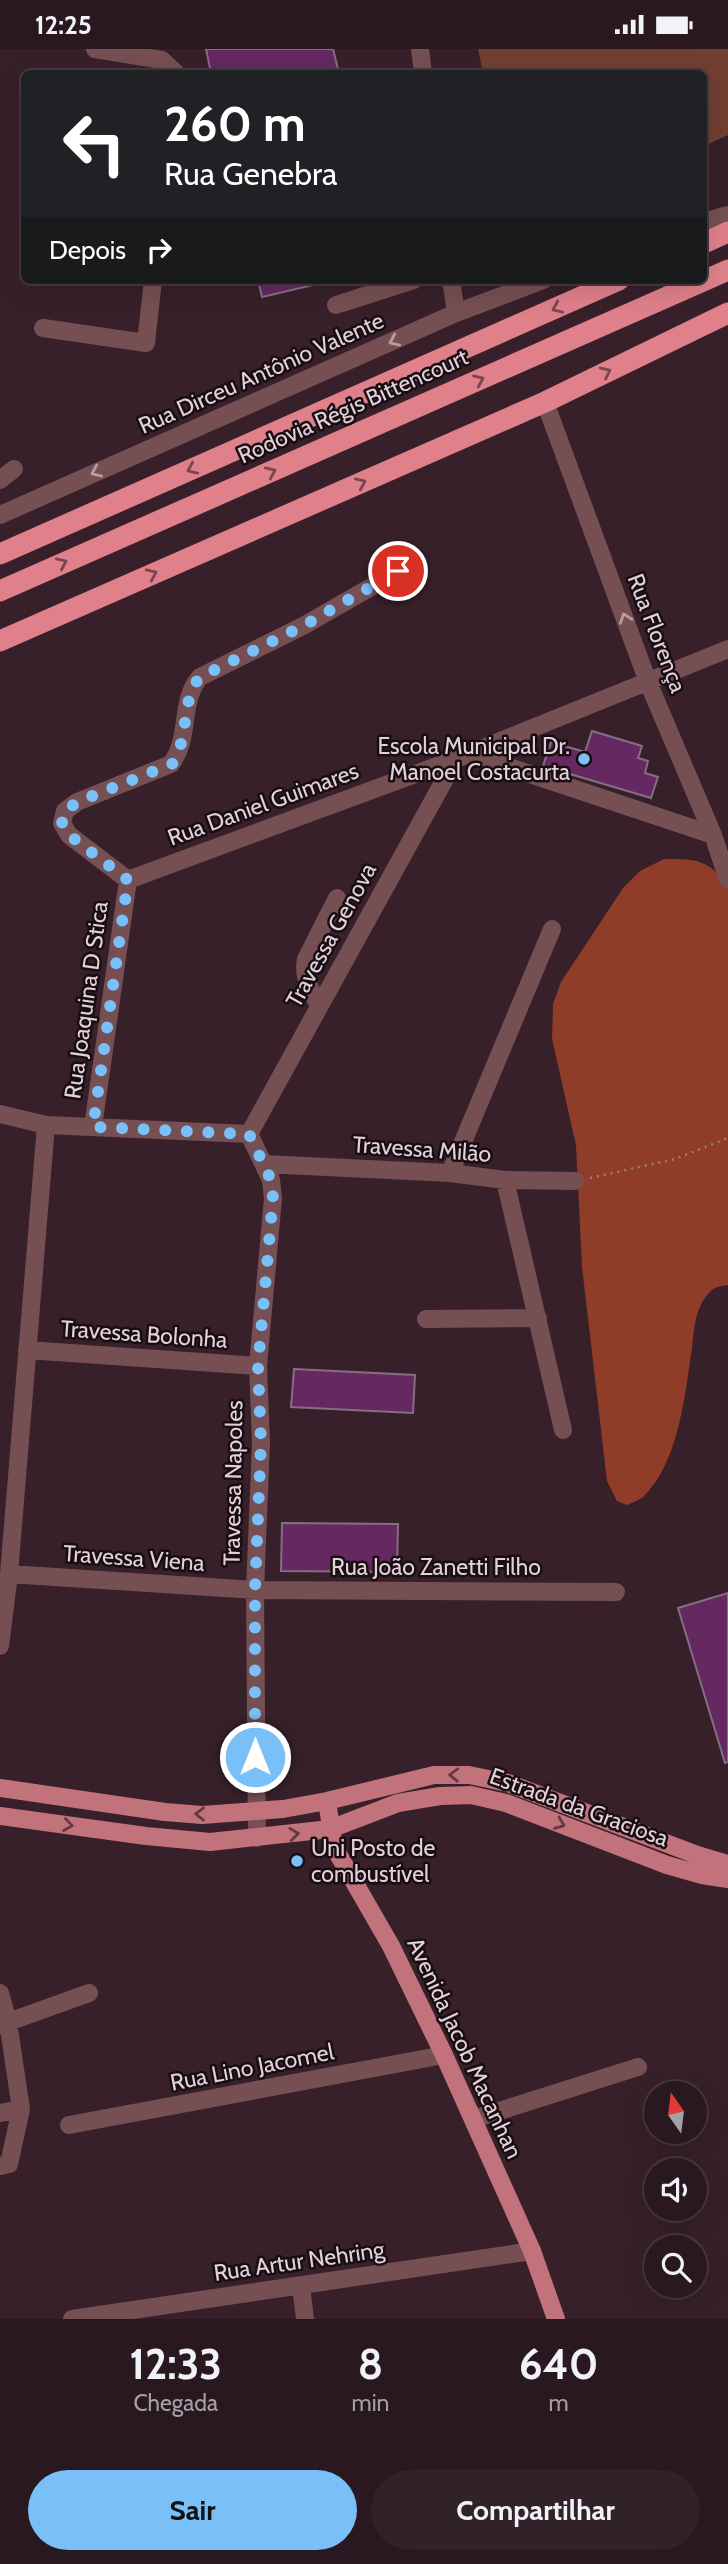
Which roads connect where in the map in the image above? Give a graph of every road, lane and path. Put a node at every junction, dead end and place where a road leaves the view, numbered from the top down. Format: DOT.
graph roads {
  1 [pos="94,49"];
  2 [pos="421,49"];
  3 [pos="173,70"];
  4 [pos="423,70"];
  5 [pos="728,215"];
  6 [pos="707,221"];
  7 [pos="728,232"];
  8 [pos="707,242"];
  9 [pos="728,270"];
  10 [pos="707,279"];
  11 [pos="153,284"];
  12 [pos="402,284"];
  13 [pos="452,284"];
  14 [pos="532,284"];
  15 [pos="610,284"];
  16 [pos="696,284"];
  17 [pos="336,305"];
  18 [pos="456,313"];
  19 [pos="728,313"];
  20 [pos="43,328"];
  21 [pos="545,402"];
  22 [pos="0,515"];
  23 [pos="0,554"];
  24 [pos="398,571"];
  25 [pos="0,591"];
  26 [pos="0,641"];
  27 [pos="728,649"];
  28 [pos="648,682"];
  29 [pos="463,756"];
  30 [pos="713,835"];
  31 [pos="128,880"];
  32 [pos="728,880"];
  33 [pos="337,898"];
  34 [pos="552,929"];
  35 [pos="319,1006"];
  36 [pos="0,1114"];
  37 [pos="46,1125"];
  38 [pos="93,1127"];
  39 [pos="249,1134"];
  40 [pos="728,1138"];
  41 [pos="265,1164"];
  42 [pos="450,1173"];
  43 [pos="505,1180"];
  44 [pos="575,1181"];
  45 [pos="538,1318"];
  46 [pos="426,1319"];
  47 [pos="27,1350"];
  48 [pos="258,1366"];
  49 [pos="563,1430"];
  50 [pos="9,1574"];
  51 [pos="255,1590"];
  52 [pos="616,1592"];
  53 [pos="0,1646"];
  54 [pos="0,1788"];
  55 [pos="327,1801"];
  56 [pos="255,1812"];
  57 [pos="0,1816"];
  58 [pos="330,1829"];
  59 [pos="257,1838"];
  60 [pos="728,1864"];
  61 [pos="728,1879"];
  62 [pos="0,1993"];
  63 [pos="89,1993"];
  64 [pos="4,2023"];
  65 [pos="444,2055"];
  66 [pos="638,2067"];
  67 [pos="21,2109"];
  68 [pos="0,2113"];
  69 [pos="474,2119"];
  70 [pos="69,2125"];
  71 [pos="0,2166"];
  72 [pos="532,2251"];
  73 [pos="301,2286"];
  74 [pos="72,2319"];
  75 [pos="305,2319"];
  76 [pos="556,2319"];
  1 -- 3 [label="street"];
  2 -- 4 [label="street"];
  5 -- 6 [label="street"];
  7 -- 8 [label="highway"];
  10 -- 9 [label="highway, Rodovia Régis Bittencourt, one-way"];
  11 -- 20 [label="street"];
  12 -- 17 [label="street"];
  13 -- 18 [label="street"];
  14 -- 18 [label="street, Rua Dirceu Antônio Valente"];
  15 -- 23 [label="highway, Rodovia Régis Bittencourt, one-way"];
  25 -- 16 [label="highway, Rodovia Régis Bittencourt, one-way"];
  18 -- 22 [label="street, Rua Dirceu Antônio Valente, one-way"];
  21 -- 19 [label="highway, one-way"];
  26 -- 21 [label="highway, one-way"];
  28 -- 21 [label="street, Rua Florença, one-way"];
  24 -- 31 [label="street"];
  27 -- 28 [label="street, Rua Daniel Guimares"];
  28 -- 29 [label="street, Rua Daniel Guimares"];
  28 -- 30 [label="street, Rua Florença"];
  29 -- 30 [label="street"];
  29 -- 31 [label="street, Rua Daniel Guimares"];
  29 -- 35 [label="street, Travessa Genova"];
  30 -- 32 [label="street, Rua Florença"];
  31 -- 38 [label="street, Rua Joaquina D Stica"];
  33 -- 35 [label="street"];
  34 -- 42 [label="street"];
  35 -- 39 [label="street, Travessa Genova"];
  36 -- 37 [label="street"];
  37 -- 38 [label="street"];
  37 -- 47 [label="street"];
  38 -- 39 [label="street"];
  39 -- 41 [label="street, Travessa Napoles"];
  40 -- 44 [label="path"];
  41 -- 42 [label="street, Travessa Milão"];
  41 -- 48 [label="street, Travessa Napoles"];
  42 -- 43 [label="street, Travessa Milão"];
  43 -- 44 [label="street, Travessa Milão"];
  43 -- 45 [label="street"];
  45 -- 46 [label="street"];
  45 -- 49 [label="street"];
  47 -- 48 [label="street, Travessa Bolonha"];
  47 -- 50 [label="street"];
  48 -- 51 [label="street, Travessa Napoles"];
  50 -- 51 [label="street, Travessa Viena"];
  50 -- 53 [label="street"];
  51 -- 52 [label="street, Rua João Zanetti Filho"];
  51 -- 56 [label="street, Travessa Napoles"];
  56 -- 54 [label="main road, Estrada da Graciosa, one-way"];
  55 -- 56 [label="main road, Estrada da Graciosa"];
  55 -- 58 [label="main road, Avenida Jacob Macanhan"];
  60 -- 55 [label="main road, Estrada da Graciosa, one-way"];
  56 -- 59 [label="street, Travessa Napoles"];
  57 -- 59 [label="main road, Estrada da Graciosa, one-way"];
  59 -- 58 [label="main road, Estrada da Graciosa, one-way"];
  58 -- 61 [label="main road, Estrada da Graciosa, one-way"];
  58 -- 65 [label="main road, Avenida Jacob Macanhan"];
  62 -- 64 [label="street"];
  63 -- 64 [label="street"];
  64 -- 67 [label="street"];
  65 -- 69 [label="main road, Avenida Jacob Macanhan"];
  65 -- 70 [label="street, Rua Lino Jacomel"];
  66 -- 69 [label="street"];
  67 -- 68 [label="street"];
  67 -- 71 [label="street"];
  69 -- 72 [label="main road, Avenida Jacob Macanhan"];
  72 -- 73 [label="street, Rua Artur Nehring"];
  72 -- 76 [label="main road, Avenida Jacob Macanhan"];
  73 -- 74 [label="street, Rua Artur Nehring"];
  73 -- 75 [label="street"];
}
